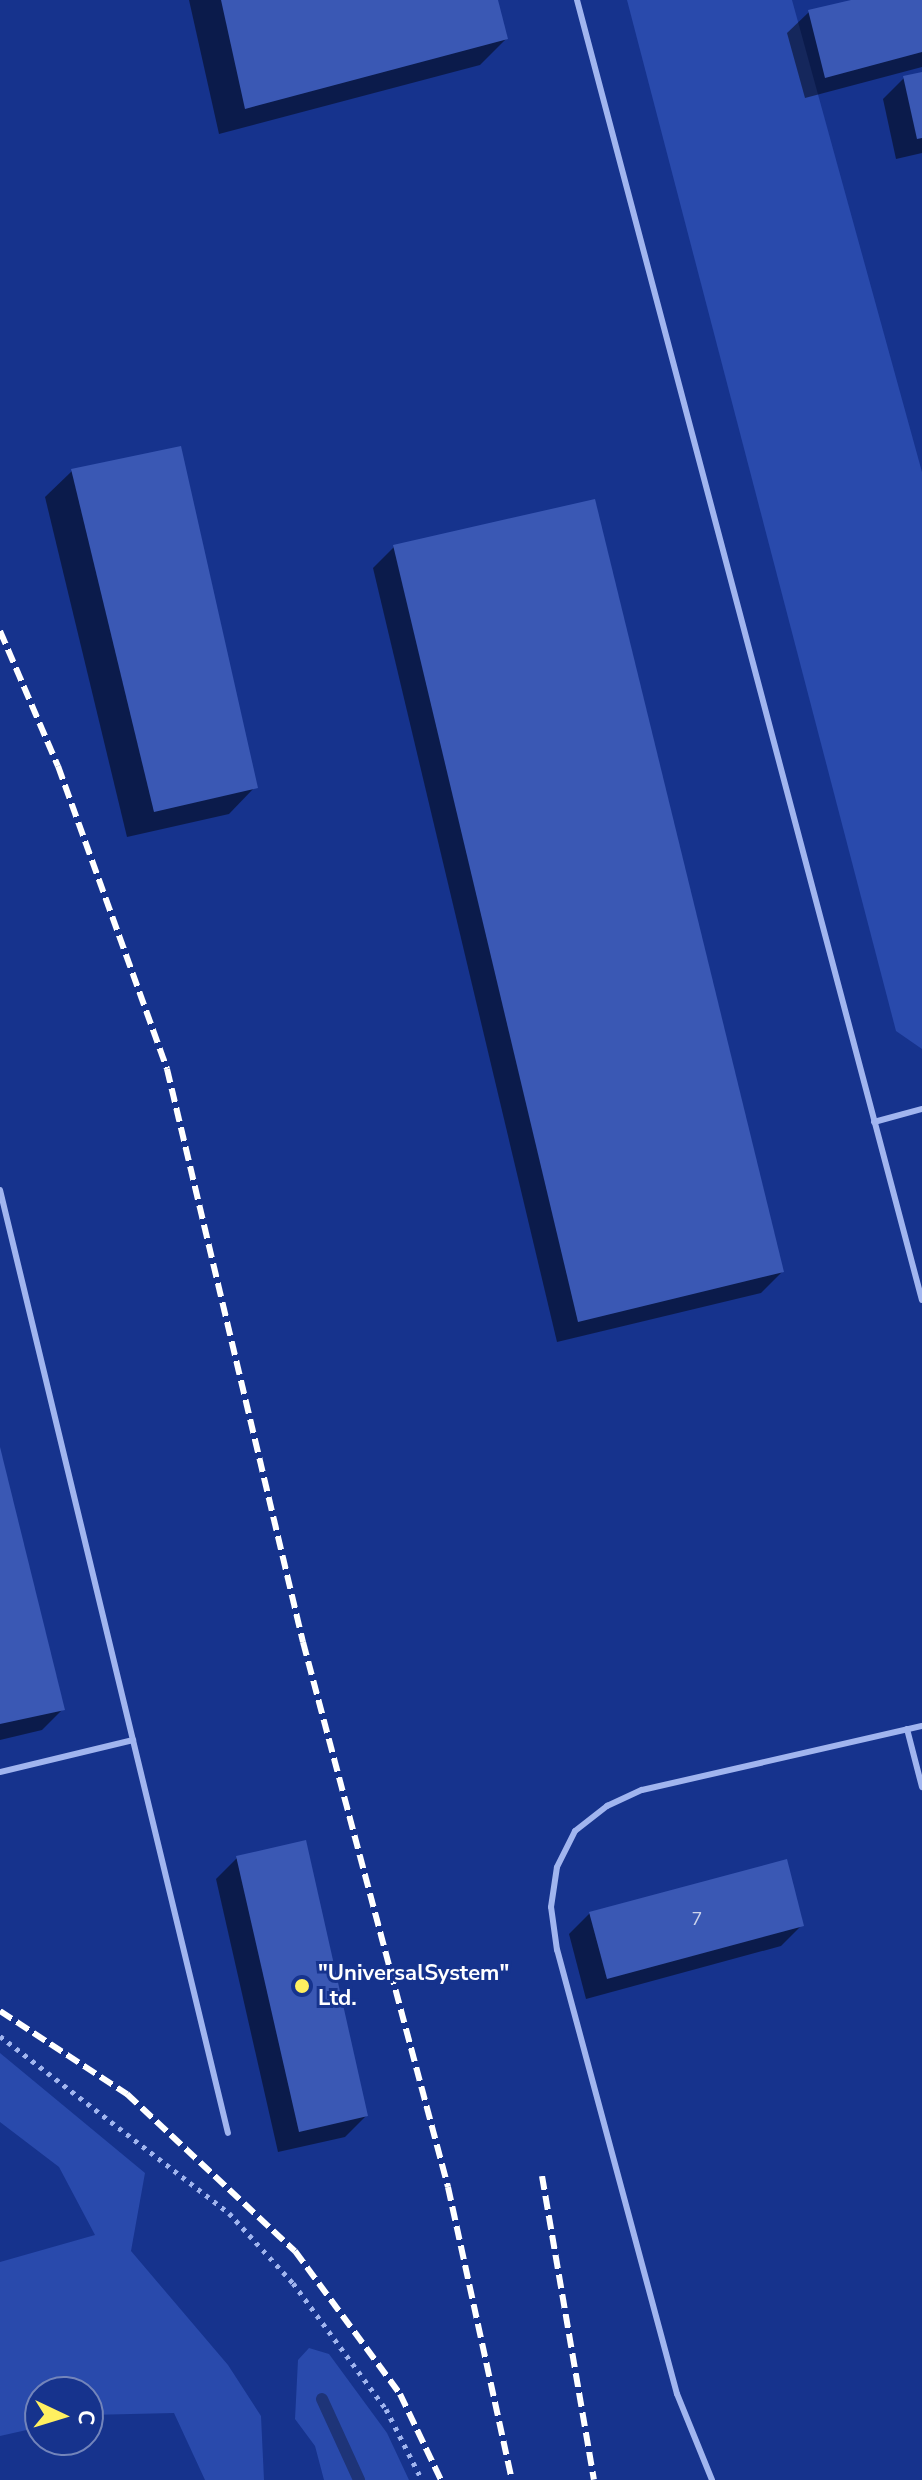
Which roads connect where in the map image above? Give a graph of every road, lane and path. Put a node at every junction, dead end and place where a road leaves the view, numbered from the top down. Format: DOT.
graph roads {
  1 [pos="577,0"];
  2 [pos="922,1109"];
  3 [pos="874,1122"];
  4 [pos="0,1190"];
  5 [pos="922,1300"];
  6 [pos="922,1726"];
  7 [pos="907,1729"];
  8 [pos="133,1740"];
  9 [pos="0,1772"];
  10 [pos="922,1787"];
  11 [pos="0,2036"];
  12 [pos="228,2133"];
  13 [pos="422,2480"];
  14 [pos="712,2480"];
  1 -- 3 [label="lane"];
  2 -- 3 [label="lane"];
  3 -- 5 [label="lane"];
  4 -- 8 [label="lane"];
  6 -- 7 [label="lane"];
  7 -- 10 [label="lane"];
  7 -- 14 [label="lane"];
  8 -- 9 [label="lane"];
  8 -- 12 [label="lane"];
  11 -- 13 [label="path"];
}
